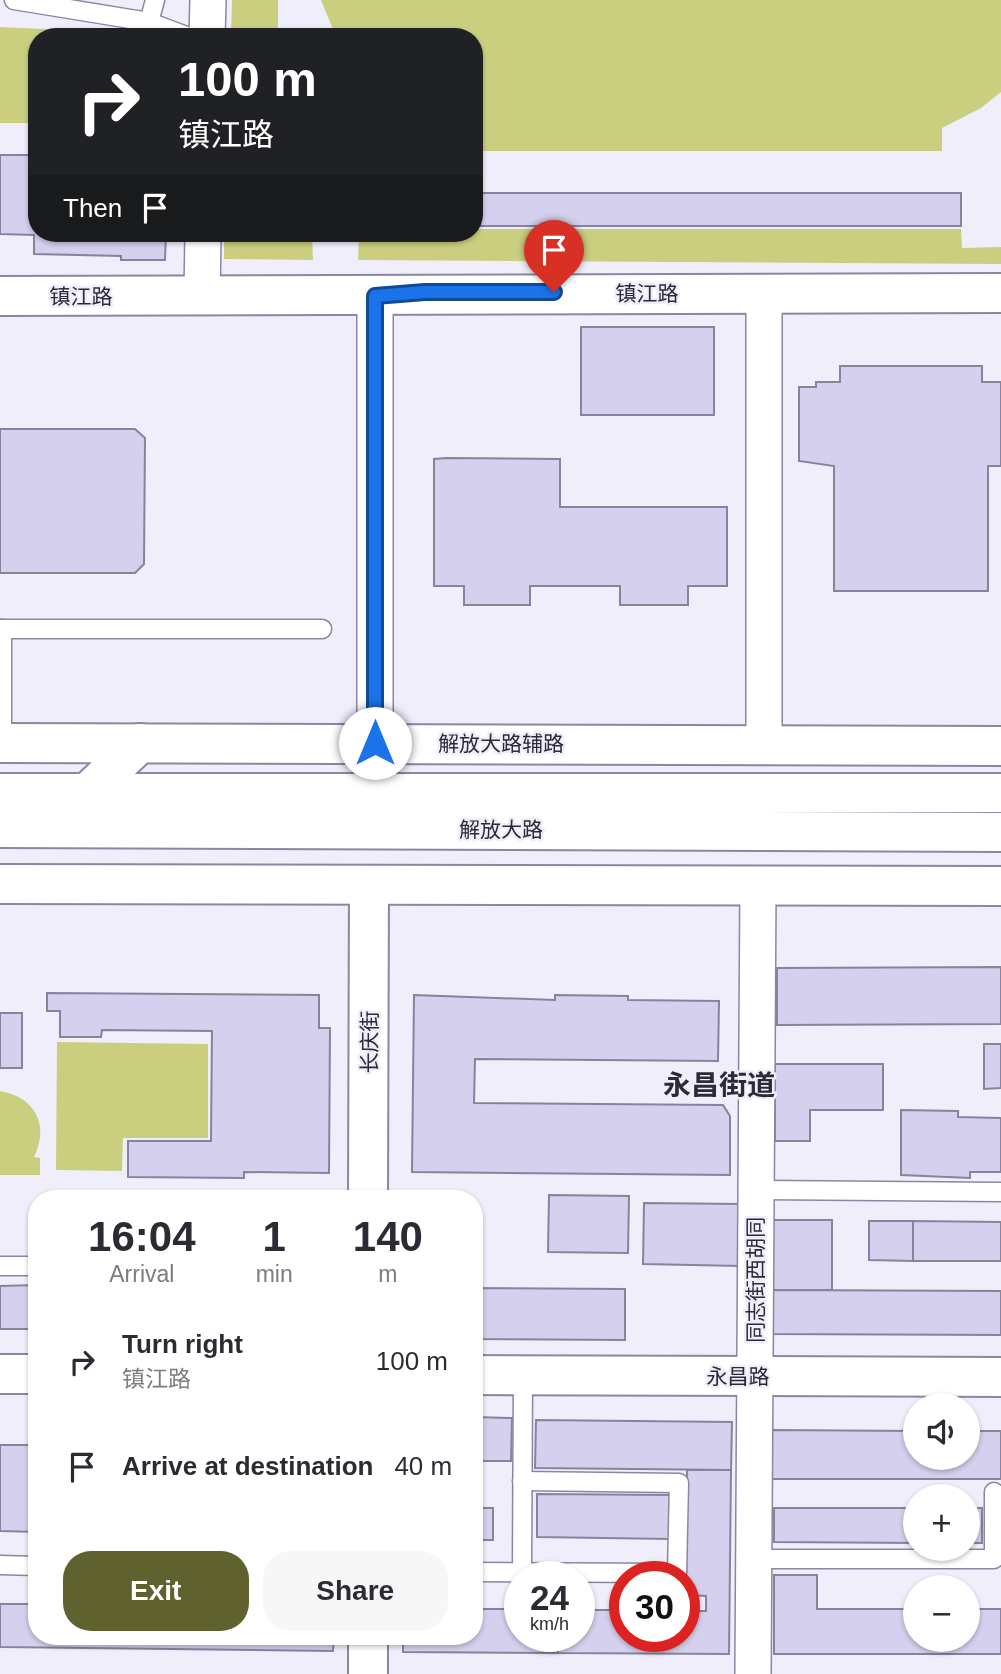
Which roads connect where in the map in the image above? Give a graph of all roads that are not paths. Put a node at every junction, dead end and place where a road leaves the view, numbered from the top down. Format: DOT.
graph roads {
  1 [pos="14,0"];
  2 [pos="155,0"];
  3 [pos="208,0"];
  4 [pos="149,22"];
  5 [pos="165,28"];
  6 [pos="207,28"];
  7 [pos="203,242"];
  8 [pos="764,293"];
  9 [pos="1001,293"];
  10 [pos="0,296"];
  11 [pos="202,296"];
  12 [pos="375,296"];
  13 [pos="1,629"];
  14 [pos="322,629"];
  15 [pos="1,743"];
  16 [pos="140,743"];
  17 [pos="375,743"];
  18 [pos="764,745"];
  19 [pos="1001,746"];
  20 [pos="0,793"];
  21 [pos="87,793"];
  22 [pos="1001,793"];
  23 [pos="0,828"];
  24 [pos="1001,832"];
  25 [pos="0,884"];
  26 [pos="369,885"];
  27 [pos="758,885"];
  28 [pos="1001,886"];
  29 [pos="368,1190"];
  30 [pos="756,1190"];
  31 [pos="1001,1192"];
  32 [pos="0,1266"];
  33 [pos="28,1266"];
  34 [pos="0,1374"];
  35 [pos="28,1374"];
  36 [pos="483,1375"];
  37 [pos="523,1375"];
  38 [pos="755,1376"];
  39 [pos="1001,1377"];
  40 [pos="522,1482"];
  41 [pos="994,1492"];
  42 [pos="754,1559"];
  43 [pos="522,1561"];
  44 [pos="0,1565"];
  45 [pos="28,1566"];
  46 [pos="483,1572"];
  47 [pos="504,1572"];
  48 [pos="595,1572"];
  49 [pos="368,1645"];
  50 [pos="368,1674"];
  51 [pos="753,1674"];
  1 -- 4 [label="lane"];
  2 -- 4 [label="lane"];
  3 -- 6 [label="street"];
  4 -- 5 [label="lane"];
  7 -- 11 [label="street"];
  8 -- 9 [label="street, 镇江路"];
  8 -- 12 [label="street, 镇江路"];
  8 -- 18 [label="street"];
  10 -- 11 [label="street, 镇江路"];
  11 -- 12 [label="street, 镇江路"];
  12 -- 17 [label="street"];
  13 -- 14 [label="lane"];
  13 -- 15 [label="lane"];
  15 -- 16 [label="street, 解放大路辅路"];
  16 -- 17 [label="street, 解放大路辅路"];
  16 -- 21 [label="street"];
  17 -- 18 [label="street, 解放大路辅路"];
  18 -- 19 [label="street, 解放大路辅路"];
  20 -- 21 [label="street, 解放大路"];
  21 -- 22 [label="street, 解放大路"];
  23 -- 24 [label="street, 解放大路"];
  25 -- 26 [label="street"];
  26 -- 27 [label="street"];
  26 -- 29 [label="street, 长庆街"];
  27 -- 28 [label="street"];
  27 -- 30 [label="street, 同志街西胡同"];
  30 -- 31 [label="lane"];
  30 -- 38 [label="street, 同志街西胡同"];
  32 -- 33 [label="lane"];
  34 -- 35 [label="street"];
  36 -- 37 [label="street, 永昌路"];
  37 -- 38 [label="street, 永昌路"];
  37 -- 40 [label="lane"];
  38 -- 39 [label="street, 永昌路"];
  38 -- 42 [label="street, 同志街西胡同"];
  40 -- 43 [label="lane"];
  40 -- 48 [label="lane"];
  41 -- 42 [label="lane"];
  42 -- 51 [label="street, 同志街西胡同"];
  44 -- 45 [label="lane"];
  46 -- 47 [label="lane"];
  49 -- 50 [label="street"];
}
